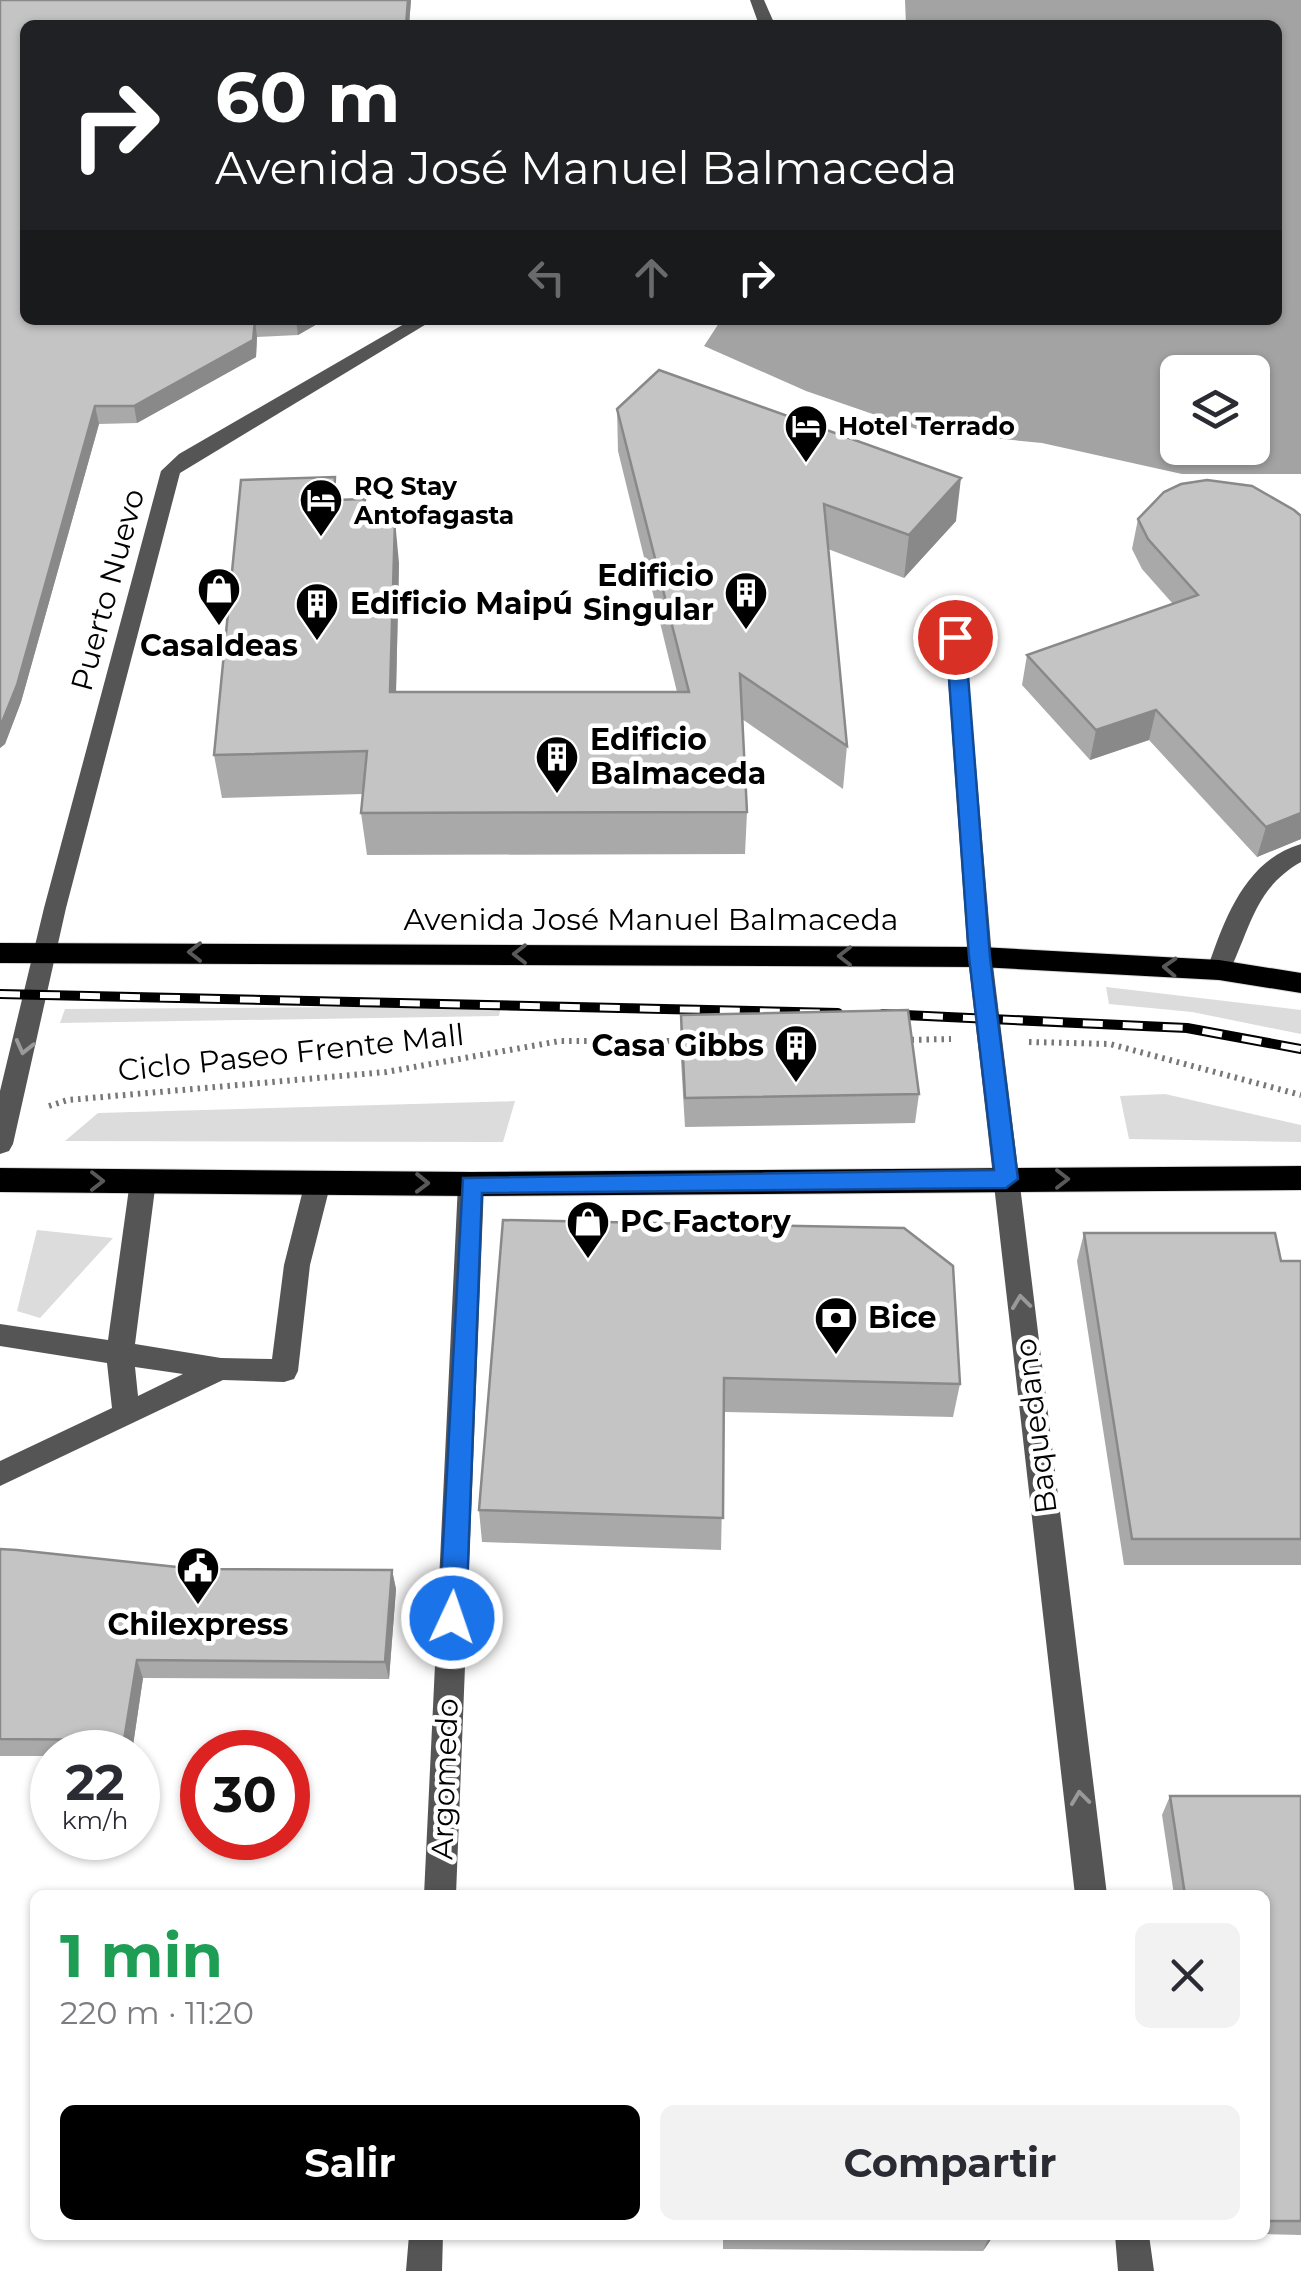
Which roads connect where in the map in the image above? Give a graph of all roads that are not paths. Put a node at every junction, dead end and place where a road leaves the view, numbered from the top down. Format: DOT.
graph roads {
  1 [pos="415,325"];
  2 [pos="955,637"];
  3 [pos="1301,852"];
  4 [pos="47,952"];
  5 [pos="0,953"];
  6 [pos="980,957"];
  7 [pos="1218,970"];
  8 [pos="1301,983"];
  9 [pos="0,1144"];
  10 [pos="1301,1178"];
  11 [pos="1006,1179"];
  12 [pos="0,1180"];
  13 [pos="143,1181"];
  14 [pos="318,1182"];
  15 [pos="471,1184"];
  16 [pos="0,1335"];
  17 [pos="120,1354"];
  18 [pos="220,1369"];
  19 [pos="126,1416"];
  20 [pos="0,1474"];
  21 [pos="440,1890"];
  22 [pos="1091,1890"];
  23 [pos="426,2240"];
  24 [pos="1133,2240"];
  25 [pos="424,2271"];
  26 [pos="1136,2271"];
  1 -- 4 [label="street, Puerto Nuevo"];
  2 -- 6 [label="street, Baquedano"];
  3 -- 7 [label="street"];
  4 -- 5 [label="highway, Avenida José Manuel Balmaceda"];
  6 -- 4 [label="highway, Avenida José Manuel Balmaceda, one-way"];
  4 -- 9 [label="street, Puerto Nuevo, one-way"];
  7 -- 6 [label="highway, Avenida José Manuel Balmaceda, one-way"];
  6 -- 11 [label="street, Baquedano"];
  7 -- 8 [label="highway, Avenida José Manuel Balmaceda"];
  11 -- 10 [label="highway, one-way"];
  11 -- 15 [label="highway"];
  22 -- 11 [label="street, Baquedano, one-way"];
  12 -- 13 [label="highway, one-way"];
  13 -- 14 [label="highway"];
  13 -- 17 [label="street"];
  14 -- 15 [label="highway, one-way"];
  14 -- 18 [label="street"];
  15 -- 21 [label="street, Argomedo"];
  16 -- 17 [label="street"];
  17 -- 18 [label="street"];
  17 -- 19 [label="street"];
  18 -- 19 [label="street"];
  19 -- 20 [label="street"];
  23 -- 25 [label="street"];
  24 -- 26 [label="street"];
}
